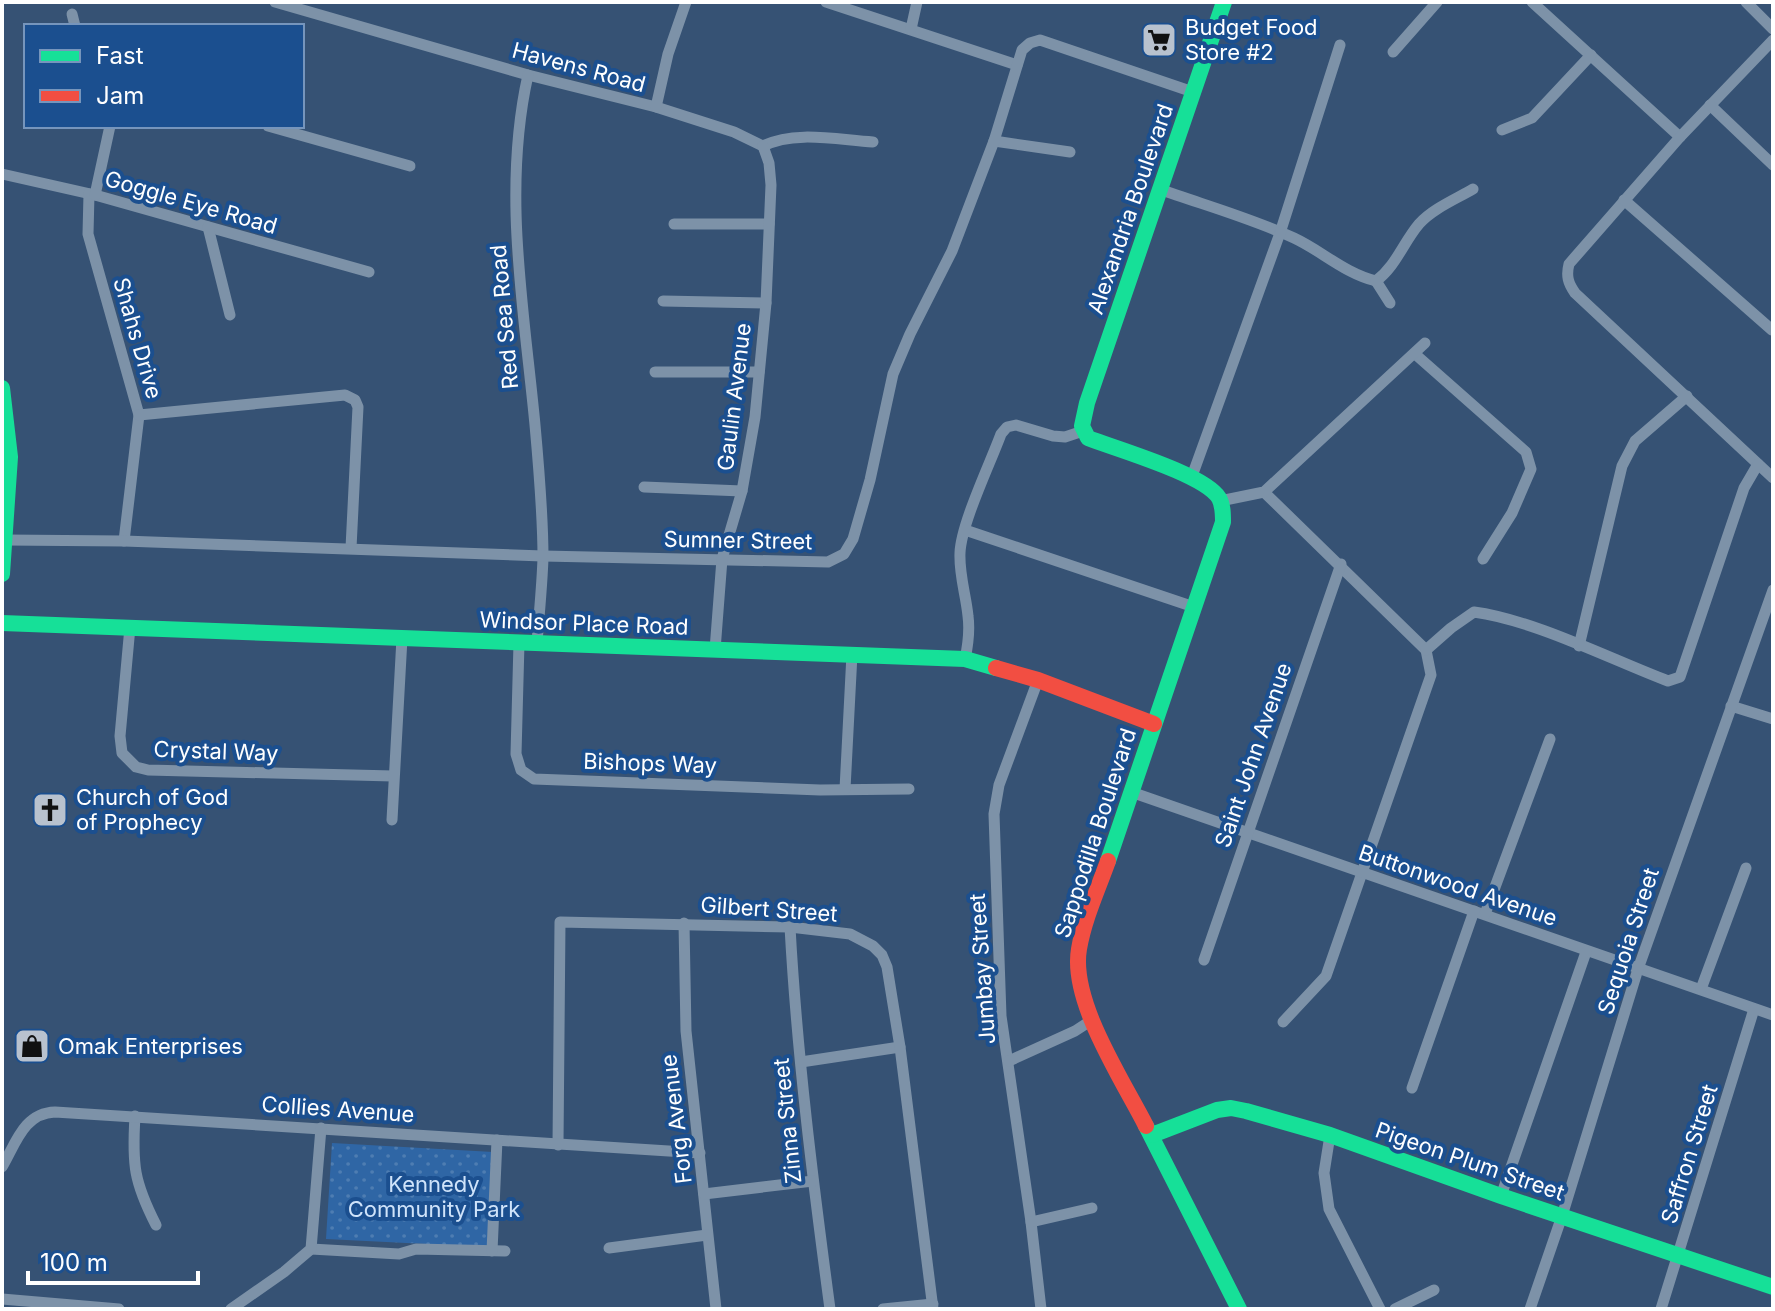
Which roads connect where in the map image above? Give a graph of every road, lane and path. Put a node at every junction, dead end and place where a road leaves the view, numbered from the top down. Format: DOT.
graph roads {
  1 [pos="275,2"];
  2 [pos="325,2"];
  3 [pos="686,2"];
  4 [pos="826,2"];
  5 [pos="917,2"];
  6 [pos="1224,2"];
  7 [pos="1437,2"];
  8 [pos="1532,2"];
  9 [pos="1746,2"];
  10 [pos="321,15"];
  11 [pos="911,29"];
  12 [pos="1773,29"];
  13 [pos="1773,40"];
  14 [pos="1340,45"];
  15 [pos="1393,52"];
  16 [pos="1591,55"];
  17 [pos="1017,65"];
  18 [pos="528,75"];
  19 [pos="1193,92"];
  20 [pos="1710,105"];
  21 [pos="656,107"];
  22 [pos="109,128"];
  23 [pos="275,128"];
  24 [pos="1502,130"];
  25 [pos="1680,137"];
  26 [pos="994,141"];
  27 [pos="873,142"];
  28 [pos="763,146"];
  29 [pos="1070,152"];
  30 [pos="1773,165"];
  31 [pos="410,166"];
  32 [pos="2,174"];
  33 [pos="1159,189"];
  34 [pos="1473,189"];
  35 [pos="92,195"];
  36 [pos="1624,200"];
  37 [pos="674,224"];
  38 [pos="769,224"];
  39 [pos="208,227"];
  40 [pos="1280,233"];
  41 [pos="369,272"];
  42 [pos="1376,281"];
  43 [pos="663,301"];
  44 [pos="766,303"];
  45 [pos="1390,303"];
  46 [pos="230,315"];
  47 [pos="1772,330"];
  48 [pos="1425,343"];
  49 [pos="1415,354"];
  50 [pos="655,372"];
  51 [pos="759,372"];
  52 [pos="2,388"];
  53 [pos="1687,396"];
  54 [pos="139,415"];
  55 [pos="1083,431"];
  56 [pos="1758,464"];
  57 [pos="1773,478"];
  58 [pos="1191,479"];
  59 [pos="644,487"];
  60 [pos="742,491"];
  61 [pos="1264,492"];
  62 [pos="1220,501"];
  63 [pos="965,530"];
  64 [pos="124,541"];
  65 [pos="3,548"];
  66 [pos="351,548"];
  67 [pos="543,556"];
  68 [pos="722,559"];
  69 [pos="1483,559"];
  70 [pos="1341,564"];
  71 [pos="2,574"];
  72 [pos="1773,590"];
  73 [pos="1194,607"];
  74 [pos="2,623"];
  75 [pos="130,627"];
  76 [pos="402,638"];
  77 [pos="519,643"];
  78 [pos="537,643"];
  79 [pos="1579,646"];
  80 [pos="715,650"];
  81 [pos="1426,650"];
  82 [pos="852,654"];
  83 [pos="965,659"];
  84 [pos="1038,680"];
  85 [pos="1731,706"];
  86 [pos="1773,719"];
  87 [pos="1154,724"];
  88 [pos="1550,739"];
  89 [pos="393,776"];
  90 [pos="845,789"];
  91 [pos="909,789"];
  92 [pos="1131,792"];
  93 [pos="392,820"];
  94 [pos="1247,831"];
  95 [pos="1746,868"];
  96 [pos="1362,873"];
  97 [pos="1480,913"];
  98 [pos="684,923"];
  99 [pos="790,927"];
  100 [pos="1586,952"];
  101 [pos="1204,960"];
  102 [pos="1638,969"];
  103 [pos="1701,989"];
  104 [pos="1754,1009"];
  105 [pos="1773,1015"];
  106 [pos="1092,1020"];
  107 [pos="1283,1022"];
  108 [pos="900,1047"];
  109 [pos="1009,1061"];
  110 [pos="801,1062"];
  111 [pos="1412,1088"];
  112 [pos="135,1116"];
  113 [pos="321,1128"];
  114 [pos="1152,1135"];
  115 [pos="1330,1135"];
  116 [pos="497,1140"];
  117 [pos="558,1145"];
  118 [pos="700,1153"];
  119 [pos="2,1167"];
  120 [pos="813,1181"];
  121 [pos="704,1194"];
  122 [pos="1501,1196"];
  123 [pos="1092,1208"];
  124 [pos="1562,1216"];
  125 [pos="1031,1222"];
  126 [pos="156,1225"];
  127 [pos="707,1235"];
  128 [pos="609,1248"];
  129 [pos="311,1249"];
  130 [pos="1679,1255"];
  131 [pos="1773,1287"];
  132 [pos="1434,1290"];
  133 [pos="2,1299"];
  134 [pos="933,1306"];
  135 [pos="119,1309"];
  136 [pos="231,1309"];
  137 [pos="716,1309"];
  138 [pos="830,1309"];
  139 [pos="883,1309"];
  140 [pos="1041,1309"];
  141 [pos="1239,1309"];
  142 [pos="1380,1309"];
  143 [pos="1395,1309"];
  144 [pos="1530,1309"];
  145 [pos="1661,1309"];
  1 -- 10 [label="street, Havens Road"];
  2 -- 10 [label="street"];
  3 -- 21 [label="street"];
  4 -- 11 [label="street"];
  5 -- 11 [label="street"];
  6 -- 19 [label="street, Alexandria Boulevard"];
  7 -- 15 [label="street"];
  8 -- 16 [label="street"];
  9 -- 12 [label="street"];
  10 -- 18 [label="street, Havens Road"];
  11 -- 17 [label="street"];
  13 -- 20 [label="street"];
  14 -- 40 [label="street"];
  16 -- 24 [label="street"];
  16 -- 25 [label="street"];
  17 -- 19 [label="street"];
  17 -- 26 [label="street, Sumner Street"];
  18 -- 21 [label="street, Havens Road"];
  18 -- 67 [label="street, Red Sea Road"];
  19 -- 33 [label="street, Alexandria Boulevard"];
  20 -- 25 [label="street"];
  20 -- 30 [label="street"];
  21 -- 28 [label="street, Havens Road"];
  22 -- 35 [label="street, Shahs Drive"];
  23 -- 31 [label="street"];
  25 -- 36 [label="street"];
  26 -- 29 [label="street"];
  26 -- 68 [label="street, Sumner Street"];
  27 -- 28 [label="street"];
  28 -- 38 [label="street, Gaulin Avenue"];
  32 -- 35 [label="street, Goggle Eye Road"];
  33 -- 40 [label="street"];
  33 -- 55 [label="street, Alexandria Boulevard"];
  34 -- 42 [label="street"];
  35 -- 39 [label="street, Goggle Eye Road"];
  35 -- 54 [label="street, Shahs Drive"];
  36 -- 47 [label="street"];
  36 -- 53 [label="street"];
  37 -- 38 [label="street"];
  38 -- 44 [label="street, Gaulin Avenue"];
  39 -- 41 [label="street, Goggle Eye Road"];
  39 -- 46 [label="street"];
  40 -- 42 [label="street"];
  40 -- 58 [label="street"];
  42 -- 45 [label="street"];
  43 -- 44 [label="street"];
  44 -- 51 [label="street, Gaulin Avenue"];
  48 -- 49 [label="street"];
  49 -- 61 [label="street"];
  49 -- 69 [label="street"];
  50 -- 51 [label="street"];
  51 -- 60 [label="street, Gaulin Avenue"];
  52 -- 65 [label="street"];
  53 -- 56 [label="street"];
  53 -- 79 [label="street"];
  54 -- 64 [label="street, Shahs Drive"];
  54 -- 66 [label="street"];
  55 -- 58 [label="street"];
  55 -- 63 [label="street"];
  56 -- 57 [label="street"];
  56 -- 79 [label="street"];
  58 -- 62 [label="street"];
  59 -- 60 [label="street"];
  60 -- 68 [label="street, Gaulin Avenue"];
  61 -- 62 [label="street"];
  61 -- 70 [label="street"];
  62 -- 73 [label="street, Sappodilla Boulevard"];
  63 -- 73 [label="street"];
  63 -- 83 [label="street"];
  64 -- 65 [label="street, Sumner Street"];
  64 -- 66 [label="street, Sumner Street"];
  65 -- 71 [label="street"];
  66 -- 67 [label="street, Sumner Street"];
  67 -- 68 [label="street, Sumner Street"];
  67 -- 78 [label="street, Red Sea Road"];
  68 -- 80 [label="street, Gaulin Avenue"];
  70 -- 81 [label="street"];
  70 -- 94 [label="street, Saint John Avenue"];
  72 -- 85 [label="street, Sequoia Street"];
  73 -- 87 [label="street, Sappodilla Boulevard"];
  74 -- 75 [label="street, Windsor Place Road"];
  75 -- 76 [label="street, Windsor Place Road"];
  75 -- 89 [label="street, Crystal Way"];
  76 -- 77 [label="street, Windsor Place Road"];
  76 -- 89 [label="street"];
  77 -- 78 [label="street, Windsor Place Road"];
  77 -- 90 [label="street, Bishops Way"];
  78 -- 80 [label="street, Windsor Place Road"];
  79 -- 81 [label="street"];
  80 -- 82 [label="street, Windsor Place Road"];
  81 -- 96 [label="street"];
  82 -- 83 [label="street, Windsor Place Road"];
  82 -- 90 [label="street"];
  83 -- 84 [label="street, Windsor Place Road"];
  84 -- 87 [label="street, Windsor Place Road"];
  84 -- 109 [label="street, Jumbay Street"];
  85 -- 86 [label="street"];
  85 -- 102 [label="street, Sequoia Street"];
  87 -- 92 [label="street, Sappodilla Boulevard"];
  88 -- 97 [label="street"];
  89 -- 93 [label="street"];
  90 -- 91 [label="street, Bishops Way"];
  92 -- 94 [label="street, Buttonwood Avenue"];
  92 -- 106 [label="street, Sappodilla Boulevard"];
  94 -- 96 [label="street, Buttonwood Avenue"];
  94 -- 101 [label="street, Saint John Avenue"];
  95 -- 103 [label="street"];
  96 -- 97 [label="street, Buttonwood Avenue"];
  96 -- 107 [label="street"];
  97 -- 100 [label="street, Buttonwood Avenue"];
  97 -- 111 [label="street"];
  98 -- 99 [label="street, Gilbert Street"];
  98 -- 117 [label="street, Gilbert Street"];
  98 -- 118 [label="street, Forg Avenue"];
  99 -- 108 [label="street, Gilbert Street"];
  99 -- 110 [label="street, Zinna Street"];
  100 -- 102 [label="street, Buttonwood Avenue"];
  100 -- 122 [label="street"];
  102 -- 103 [label="street, Buttonwood Avenue"];
  102 -- 124 [label="street, Sequoia Street"];
  103 -- 104 [label="street, Buttonwood Avenue"];
  104 -- 105 [label="street, Buttonwood Avenue"];
  104 -- 130 [label="street, Saffron Street"];
  106 -- 109 [label="street"];
  106 -- 114 [label="street, Sappodilla Boulevard"];
  108 -- 110 [label="street"];
  108 -- 134 [label="street, Gilbert Street"];
  109 -- 125 [label="street, Jumbay Street"];
  110 -- 120 [label="street, Zinna Street"];
  112 -- 113 [label="street, Collies Avenue"];
  112 -- 119 [label="street, Collies Avenue"];
  112 -- 126 [label="street"];
  113 -- 116 [label="street, Collies Avenue"];
  113 -- 129 [label="street"];
  114 -- 115 [label="street, Pigeon Plum Street"];
  114 -- 141 [label="street, Sappodilla Boulevard"];
  115 -- 122 [label="street, Pigeon Plum Street"];
  115 -- 142 [label="street"];
  116 -- 117 [label="street, Collies Avenue"];
  116 -- 129 [label="street"];
  117 -- 118 [label="street, Collies Avenue"];
  118 -- 121 [label="street, Forg Avenue"];
  120 -- 121 [label="street"];
  120 -- 138 [label="street, Zinna Street"];
  121 -- 127 [label="street, Forg Avenue"];
  122 -- 124 [label="street, Pigeon Plum Street"];
  123 -- 125 [label="street"];
  124 -- 130 [label="street, Pigeon Plum Street"];
  124 -- 144 [label="street, Sequoia Street"];
  125 -- 140 [label="street, Jumbay Street"];
  127 -- 128 [label="street"];
  127 -- 137 [label="street, Forg Avenue"];
  129 -- 136 [label="street"];
  130 -- 131 [label="street, Pigeon Plum Street"];
  130 -- 145 [label="street, Saffron Street"];
  132 -- 143 [label="street"];
  133 -- 135 [label="street"];
  134 -- 139 [label="street"];
}
